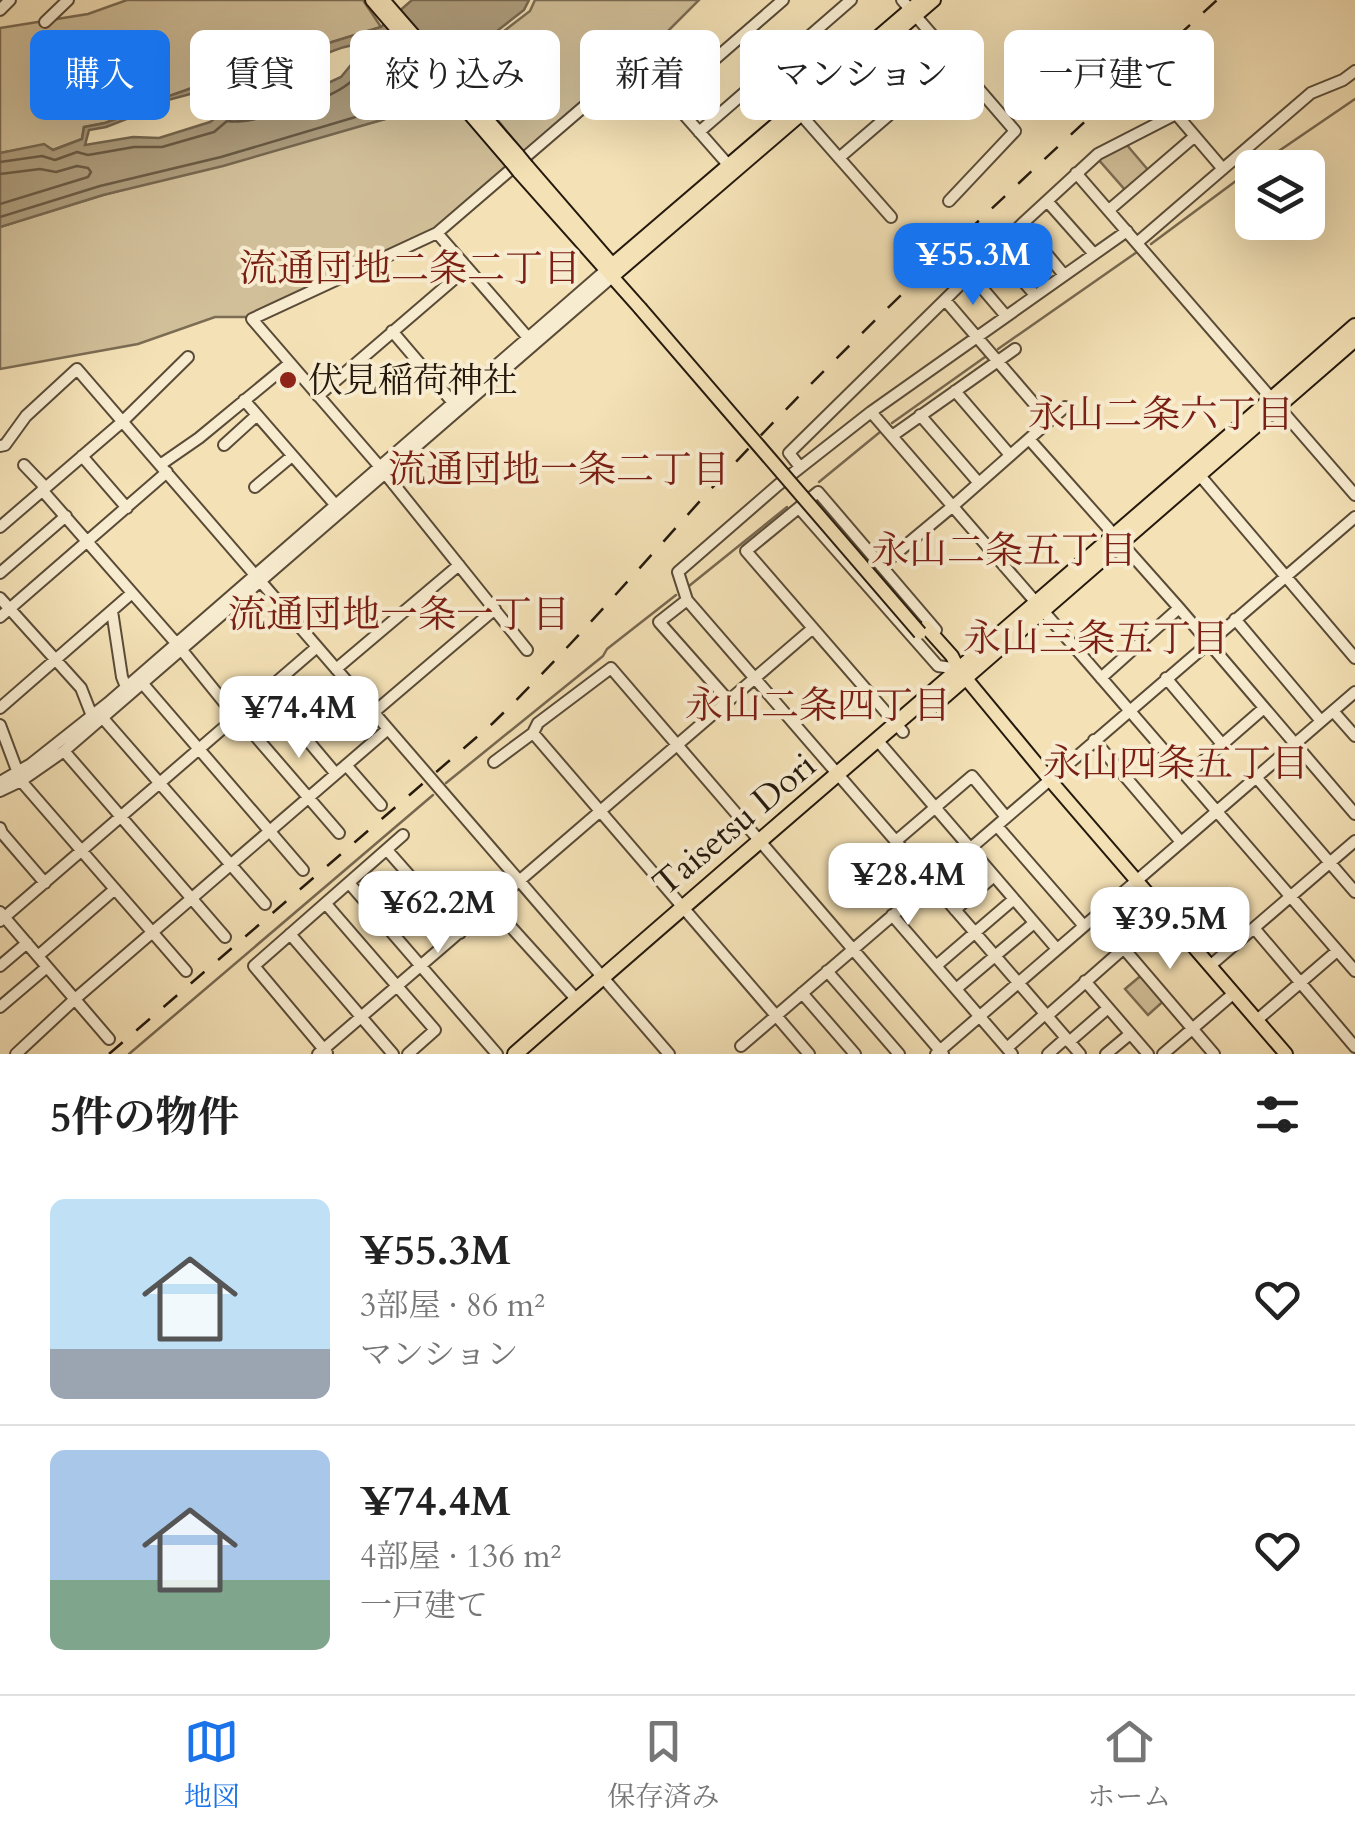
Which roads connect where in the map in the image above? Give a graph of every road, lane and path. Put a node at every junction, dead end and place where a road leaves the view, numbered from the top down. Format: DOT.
graph roads {
  1 [pos="10,0"];
  2 [pos="68,0"];
  3 [pos="372,0"];
  4 [pos="383,0"];
  5 [pos="782,0"];
  6 [pos="851,0"];
  7 [pos="934,0"];
  8 [pos="912,6"];
  9 [pos="0,10"];
  10 [pos="45,22"];
  11 [pos="886,30"];
  12 [pos="930,30"];
  13 [pos="720,54"];
  14 [pos="1355,71"];
  15 [pos="984,96"];
  16 [pos="580,110"];
  17 [pos="688,120"];
  18 [pos="789,120"];
  19 [pos="805,120"];
  20 [pos="883,120"];
  21 [pos="699,132"];
  22 [pos="1195,136"];
  23 [pos="839,158"];
  24 [pos="515,159"];
  25 [pos="732,169"];
  26 [pos="1223,169"];
  27 [pos="1076,172"];
  28 [pos="1047,200"];
  29 [pos="948,201"];
  30 [pos="1109,210"];
  31 [pos="892,218"];
  32 [pos="1022,224"];
  33 [pos="1127,231"];
  34 [pos="438,233"];
  35 [pos="1138,242"];
  36 [pos="996,250"];
  37 [pos="1094,254"];
  38 [pos="467,268"];
  39 [pos="612,270"];
  40 [pos="970,275"];
  41 [pos="1064,275"];
  42 [pos="1035,296"];
  43 [pos="945,300"];
  44 [pos="1006,316"];
  45 [pos="392,331"];
  46 [pos="1354,331"];
  47 [pos="976,337"];
  48 [pos="531,341"];
  49 [pos="1015,349"];
  50 [pos="188,357"];
  51 [pos="998,361"];
  52 [pos="290,362"];
  53 [pos="955,391"];
  54 [pos="318,396"];
  55 [pos="244,400"];
  56 [pos="1276,403"];
  57 [pos="456,406"];
  58 [pos="1065,407"];
  59 [pos="872,412"];
  60 [pos="257,415"];
  61 [pos="920,416"];
  62 [pos="1049,421"];
  63 [pos="122,422"];
  64 [pos="892,436"];
  65 [pos="1029,439"];
  66 [pos="224,444"];
  67 [pos="0,446"];
  68 [pos="1010,454"];
  69 [pos="82,456"];
  70 [pos="292,456"];
  71 [pos="24,466"];
  72 [pos="800,467"];
  73 [pos="163,469"];
  74 [pos="382,471"];
  75 [pos="1196,472"];
  76 [pos="978,482"];
  77 [pos="255,487"];
  78 [pos="43,488"];
  79 [pos="1355,495"];
  80 [pos="953,506"];
  81 [pos="128,508"];
  82 [pos="338,508"];
  83 [pos="799,508"];
  84 [pos="66,516"];
  85 [pos="1355,517"];
  86 [pos="0,527"];
  87 [pos="1118,539"];
  88 [pos="89,542"];
  89 [pos="458,564"];
  90 [pos="881,566"];
  91 [pos="0,573"];
  92 [pos="1285,576"];
  93 [pos="258,578"];
  94 [pos="132,593"];
  95 [pos="0,598"];
  96 [pos="687,600"];
  97 [pos="1039,606"];
  98 [pos="1179,608"];
  99 [pos="10,609"];
  100 [pos="495,609"];
  101 [pos="112,611"];
  102 [pos="0,618"];
  103 [pos="1234,619"];
  104 [pos="813,628"];
  105 [pos="1208,642"];
  106 [pos="179,646"];
  107 [pos="317,648"];
  108 [pos="527,650"];
  109 [pos="1355,658"];
  110 [pos="54,660"];
  111 [pos="336,669"];
  112 [pos="962,674"];
  113 [pos="755,677"];
  114 [pos="1101,678"];
  115 [pos="1166,678"];
  116 [pos="144,684"];
  117 [pos="126,687"];
  118 [pos="1355,692"];
  119 [pos="728,700"];
  120 [pos="0,708"];
  121 [pos="1264,708"];
  122 [pos="1129,710"];
  123 [pos="1333,710"];
  124 [pos="374,713"];
  125 [pos="97,715"];
  126 [pos="237,717"];
  127 [pos="1322,721"];
  128 [pos="293,723"];
  129 [pos="0,724"];
  130 [pos="900,728"];
  131 [pos="388,729"];
  132 [pos="533,733"];
  133 [pos="1355,736"];
  134 [pos="1094,740"];
  135 [pos="677,744"];
  136 [pos="1222,744"];
  137 [pos="1294,744"];
  138 [pos="881,745"];
  139 [pos="199,750"];
  140 [pos="64,751"];
  141 [pos="494,762"];
  142 [pos="346,765"];
  143 [pos="336,774"];
  144 [pos="1186,776"];
  145 [pos="19,777"];
  146 [pos="841,778"];
  147 [pos="1256,778"];
  148 [pos="1050,780"];
  149 [pos="0,782"];
  150 [pos="159,783"];
  151 [pos="0,792"];
  152 [pos="308,798"];
  153 [pos="381,805"];
  154 [pos="935,807"];
  155 [pos="601,810"];
  156 [pos="1217,811"];
  157 [pos="1355,814"];
  158 [pos="120,817"];
  159 [pos="1006,817"];
  160 [pos="997,826"];
  161 [pos="0,828"];
  162 [pos="269,832"];
  163 [pos="339,832"];
  164 [pos="404,835"];
  165 [pos="896,841"];
  166 [pos="1355,841"];
  167 [pos="1181,842"];
  168 [pos="763,845"];
  169 [pos="970,849"];
  170 [pos="82,850"];
  171 [pos="387,850"];
  172 [pos="1330,863"];
  173 [pos="230,865"];
  174 [pos="302,870"];
  175 [pos="994,876"];
  176 [pos="1137,880"];
  177 [pos="519,882"];
  178 [pos="931,882"];
  179 [pos="45,883"];
  180 [pos="349,883"];
  181 [pos="115,889"];
  182 [pos="1355,892"];
  183 [pos="1290,896"];
  184 [pos="192,898"];
  185 [pos="1014,899"];
  186 [pos="265,904"];
  187 [pos="326,904"];
  188 [pos="492,906"];
  189 [pos="686,910"];
  190 [pos="955,910"];
  191 [pos="892,916"];
  192 [pos="1096,916"];
  193 [pos="2,917"];
  194 [pos="1034,922"];
  195 [pos="1084,926"];
  196 [pos="1254,928"];
  197 [pos="152,932"];
  198 [pos="974,933"];
  199 [pos="290,934"];
  200 [pos="460,934"];
  201 [pos="224,937"];
  202 [pos="26,943"];
  203 [pos="1124,948"];
  204 [pos="853,949"];
  205 [pos="1057,949"];
  206 [pos="1337,950"];
  207 [pos="38,956"];
  208 [pos="995,956"];
  209 [pos="0,966"];
  210 [pos="421,966"];
  211 [pos="936,966"];
  212 [pos="1211,966"];
  213 [pos="48,967"];
  214 [pos="186,971"];
  215 [pos="1355,971"];
  216 [pos="827,972"];
  217 [pos="606,981"];
  218 [pos="1085,981"];
  219 [pos="1300,982"];
  220 [pos="1018,983"];
  221 [pos="396,986"];
  222 [pos="956,989"];
  223 [pos="802,993"];
  224 [pos="1234,993"];
  225 [pos="75,999"];
  226 [pos="576,1000"];
  227 [pos="0,1007"];
  228 [pos="1108,1008"];
  229 [pos="1046,1015"];
  230 [pos="360,1016"];
  231 [pos="776,1016"];
  232 [pos="979,1016"];
  233 [pos="1258,1020"];
  234 [pos="1192,1028"];
  235 [pos="1130,1034"];
  236 [pos="109,1039"];
  237 [pos="1068,1040"];
  238 [pos="741,1046"];
  239 [pos="1355,1046"];
  240 [pos="24,1051"];
  241 [pos="1010,1051"];
  242 [pos="323,1052"];
  243 [pos="940,1053"];
  244 [pos="392,1054"];
  245 [pos="408,1054"];
  246 [pos="498,1054"];
  247 [pos="515,1054"];
  248 [pos="529,1054"];
  249 [pos="669,1054"];
  250 [pos="808,1054"];
  251 [pos="855,1054"];
  252 [pos="898,1054"];
  253 [pos="1048,1054"];
  254 [pos="1080,1054"];
  255 [pos="1106,1054"];
  256 [pos="1148,1054"];
  257 [pos="1162,1054"];
  258 [pos="1214,1054"];
  259 [pos="1286,1054"];
  1 -- 9 [label="street"];
  2 -- 10 [label="street"];
  3 -- 24 [label="main road"];
  4 -- 24 [label="main road"];
  5 -- 13 [label="street"];
  6 -- 21 [label="street"];
  7 -- 8 [label="main road"];
  8 -- 11 [label="main road"];
  8 -- 12 [label="street"];
  14 -- 26 [label="street"];
  15 -- 29 [label="street"];
  16 -- 34 [label="street"];
  17 -- 21 [label="street"];
  18 -- 25 [label="main road"];
  19 -- 23 [label="street"];
  20 -- 23 [label="street"];
  21 -- 25 [label="street"];
  22 -- 26 [label="street"];
  22 -- 27 [label="street"];
  22 -- 30 [label="street"];
  23 -- 31 [label="street"];
  24 -- 39 [label="main road"];
  25 -- 39 [label="main road"];
  26 -- 35 [label="street"];
  27 -- 28 [label="street"];
  27 -- 30 [label="street"];
  28 -- 32 [label="street"];
  28 -- 37 [label="street"];
  30 -- 33 [label="street"];
  32 -- 36 [label="street"];
  32 -- 41 [label="street"];
  33 -- 35 [label="street"];
  33 -- 37 [label="street"];
  34 -- 38 [label="street"];
  34 -- 52 [label="street"];
  35 -- 56 [label="street"];
  36 -- 40 [label="street"];
  36 -- 42 [label="street"];
  37 -- 41 [label="street"];
  38 -- 45 [label="street"];
  38 -- 48 [label="street"];
  39 -- 48 [label="street"];
  39 -- 112 [label="main road, bridge"];
  40 -- 43 [label="street"];
  40 -- 44 [label="street"];
  41 -- 42 [label="street"];
  42 -- 44 [label="street"];
  43 -- 47 [label="street"];
  43 -- 72 [label="street"];
  44 -- 47 [label="street"];
  45 -- 54 [label="street"];
  45 -- 57 [label="street"];
  46 -- 56 [label="highway, Taisetsu Dori"];
  47 -- 51 [label="street"];
  47 -- 59 [label="street"];
  48 -- 57 [label="street"];
  49 -- 51 [label="street"];
  50 -- 63 [label="street"];
  51 -- 53 [label="street"];
  51 -- 62 [label="street"];
  52 -- 54 [label="street"];
  52 -- 55 [label="street"];
  53 -- 61 [label="street"];
  53 -- 68 [label="street"];
  54 -- 74 [label="street"];
  55 -- 60 [label="street"];
  55 -- 73 [label="street"];
  56 -- 75 [label="highway, Taisetsu Dori"];
  56 -- 79 [label="street"];
  57 -- 74 [label="street"];
  58 -- 62 [label="street"];
  59 -- 64 [label="street"];
  59 -- 72 [label="street"];
  60 -- 66 [label="street"];
  60 -- 70 [label="street"];
  61 -- 64 [label="street"];
  61 -- 76 [label="street"];
  62 -- 65 [label="street"];
  63 -- 67 [label="street"];
  63 -- 69 [label="street"];
  63 -- 73 [label="street"];
  64 -- 80 [label="street"];
  65 -- 68 [label="street"];
  65 -- 87 [label="street"];
  68 -- 76 [label="street"];
  69 -- 78 [label="street"];
  69 -- 81 [label="street"];
  70 -- 77 [label="street"];
  70 -- 82 [label="street"];
  71 -- 78 [label="street"];
  72 -- 96 [label="street"];
  73 -- 81 [label="street"];
  73 -- 93 [label="street"];
  74 -- 82 [label="street"];
  74 -- 89 [label="street"];
  75 -- 87 [label="highway, Taisetsu Dori"];
  75 -- 92 [label="street"];
  76 -- 80 [label="street"];
  78 -- 84 [label="street"];
  78 -- 86 [label="street"];
  80 -- 90 [label="street"];
  80 -- 97 [label="street"];
  81 -- 88 [label="street"];
  82 -- 93 [label="street"];
  83 -- 90 [label="street"];
  83 -- 104 [label="street"];
  83 -- 112 [label="street"];
  84 -- 88 [label="street"];
  84 -- 91 [label="street"];
  85 -- 92 [label="street"];
  87 -- 97 [label="highway, Taisetsu Dori"];
  87 -- 98 [label="street"];
  88 -- 94 [label="street"];
  88 -- 99 [label="street"];
  89 -- 100 [label="street"];
  89 -- 111 [label="street"];
  90 -- 112 [label="street"];
  92 -- 103 [label="street"];
  92 -- 109 [label="street"];
  93 -- 106 [label="street"];
  93 -- 107 [label="street"];
  94 -- 101 [label="street"];
  94 -- 106 [label="street"];
  95 -- 99 [label="street"];
  96 -- 113 [label="street"];
  96 -- 119 [label="street"];
  97 -- 112 [label="highway, Taisetsu Dori"];
  97 -- 114 [label="street"];
  98 -- 105 [label="street"];
  98 -- 114 [label="street"];
  99 -- 102 [label="street"];
  99 -- 110 [label="street"];
  100 -- 108 [label="street"];
  100 -- 124 [label="street"];
  101 -- 110 [label="street"];
  101 -- 117 [label="street"];
  103 -- 105 [label="street"];
  103 -- 127 [label="street"];
  104 -- 113 [label="street"];
  104 -- 130 [label="street"];
  105 -- 115 [label="street"];
  105 -- 121 [label="street"];
  106 -- 116 [label="street"];
  106 -- 117 [label="street"];
  106 -- 126 [label="street"];
  107 -- 111 [label="street"];
  107 -- 126 [label="street"];
  110 -- 120 [label="street"];
  110 -- 125 [label="street"];
  111 -- 124 [label="street"];
  112 -- 130 [label="highway, Taisetsu Dori"];
  112 -- 148 [label="main road"];
  113 -- 119 [label="street"];
  113 -- 146 [label="street"];
  114 -- 122 [label="street"];
  115 -- 122 [label="street"];
  115 -- 136 [label="street"];
  116 -- 125 [label="street"];
  116 -- 139 [label="street"];
  117 -- 125 [label="street"];
  118 -- 123 [label="street"];
  119 -- 135 [label="street"];
  121 -- 136 [label="street"];
  121 -- 137 [label="street"];
  122 -- 134 [label="street"];
  122 -- 144 [label="street"];
  123 -- 127 [label="street"];
  123 -- 133 [label="street"];
  124 -- 131 [label="street"];
  125 -- 140 [label="street"];
  125 -- 145 [label="street"];
  125 -- 150 [label="street"];
  126 -- 139 [label="street"];
  126 -- 152 [label="street"];
  127 -- 137 [label="street"];
  128 -- 143 [label="street"];
  129 -- 145 [label="street"];
  130 -- 138 [label="highway, Taisetsu Dori"];
  131 -- 142 [label="street"];
  131 -- 177 [label="street"];
  132 -- 135 [label="street"];
  132 -- 141 [label="street"];
  132 -- 155 [label="street"];
  134 -- 148 [label="street"];
  134 -- 167 [label="street"];
  135 -- 155 [label="street"];
  135 -- 168 [label="street"];
  136 -- 144 [label="street"];
  137 -- 147 [label="street"];
  137 -- 157 [label="street"];
  138 -- 146 [label="highway, Taisetsu Dori"];
  138 -- 154 [label="street"];
  139 -- 150 [label="street"];
  139 -- 162 [label="street"];
  140 -- 145 [label="street"];
  140 -- 158 [label="street"];
  142 -- 143 [label="street"];
  142 -- 153 [label="street"];
  143 -- 152 [label="street"];
  144 -- 156 [label="street"];
  145 -- 149 [label="street"];
  145 -- 151 [label="street"];
  145 -- 170 [label="street"];
  146 -- 165 [label="street"];
  146 -- 168 [label="highway, Taisetsu Dori"];
  147 -- 156 [label="street"];
  147 -- 172 [label="street"];
  148 -- 159 [label="street"];
  148 -- 176 [label="main road"];
  150 -- 158 [label="street"];
  150 -- 173 [label="street"];
  152 -- 162 [label="street"];
  152 -- 163 [label="street"];
  154 -- 159 [label="street"];
  154 -- 165 [label="street"];
  154 -- 169 [label="street"];
  155 -- 177 [label="street"];
  155 -- 189 [label="street"];
  156 -- 167 [label="street"];
  156 -- 183 [label="street"];
  158 -- 170 [label="street"];
  158 -- 184 [label="street"];
  159 -- 160 [label="street"];
  160 -- 169 [label="street"];
  160 -- 195 [label="street"];
  161 -- 179 [label="street"];
  162 -- 173 [label="street"];
  162 -- 174 [label="street"];
  164 -- 171 [label="street"];
  165 -- 178 [label="street"];
  166 -- 172 [label="street"];
  167 -- 176 [label="street"];
  168 -- 189 [label="highway, Taisetsu Dori"];
  168 -- 204 [label="street"];
  169 -- 175 [label="street"];
  169 -- 178 [label="street"];
  170 -- 179 [label="street"];
  170 -- 181 [label="street"];
  171 -- 180 [label="street"];
  171 -- 200 [label="street"];
  172 -- 182 [label="street"];
  172 -- 183 [label="street"];
  173 -- 184 [label="street"];
  173 -- 186 [label="street"];
  175 -- 185 [label="street"];
  175 -- 190 [label="street"];
  176 -- 192 [label="street"];
  176 -- 212 [label="main road"];
  177 -- 188 [label="street"];
  177 -- 217 [label="street"];
  178 -- 190 [label="street"];
  178 -- 191 [label="street"];
  179 -- 193 [label="street"];
  180 -- 187 [label="street"];
  180 -- 210 [label="street"];
  181 -- 197 [label="street"];
  181 -- 207 [label="street"];
  183 -- 196 [label="street"];
  183 -- 206 [label="street"];
  184 -- 197 [label="street"];
  184 -- 201 [label="street"];
  185 -- 194 [label="street"];
  185 -- 198 [label="street"];
  187 -- 199 [label="street"];
  187 -- 221 [label="street"];
  188 -- 200 [label="street"];
  188 -- 226 [label="street"];
  189 -- 217 [label="highway, Taisetsu Dori"];
  189 -- 231 [label="street"];
  190 -- 198 [label="street"];
  191 -- 204 [label="street"];
  191 -- 211 [label="street"];
  192 -- 195 [label="street"];
  192 -- 203 [label="street"];
  193 -- 202 [label="street"];
  194 -- 205 [label="street"];
  194 -- 208 [label="street"];
  195 -- 205 [label="street"];
  196 -- 212 [label="street"];
  196 -- 219 [label="street"];
  197 -- 214 [label="street"];
  197 -- 225 [label="street"];
  198 -- 208 [label="street"];
  198 -- 211 [label="street"];
  199 -- 230 [label="street"];
  199 -- 242 [label="street"];
  200 -- 210 [label="street"];
  202 -- 207 [label="street"];
  202 -- 209 [label="street"];
  203 -- 218 [label="street"];
  203 -- 234 [label="street"];
  204 -- 216 [label="street"];
  204 -- 243 [label="street"];
  205 -- 220 [label="street"];
  206 -- 215 [label="street"];
  206 -- 219 [label="street"];
  207 -- 213 [label="street"];
  208 -- 220 [label="street"];
  208 -- 222 [label="street"];
  210 -- 221 [label="street"];
  210 -- 246 [label="street"];
  211 -- 222 [label="street"];
  212 -- 224 [label="main road"];
  213 -- 225 [label="street"];
  213 -- 227 [label="street"];
  216 -- 223 [label="street"];
  216 -- 252 [label="street"];
  217 -- 226 [label="highway, Taisetsu Dori"];
  217 -- 248 [label="highway, Taisetsu Dori"];
  217 -- 249 [label="street"];
  218 -- 228 [label="street"];
  218 -- 229 [label="street"];
  219 -- 233 [label="street"];
  219 -- 239 [label="street"];
  220 -- 229 [label="street"];
  220 -- 232 [label="street"];
  221 -- 230 [label="street"];
  221 -- 245 [label="street"];
  222 -- 232 [label="street"];
  223 -- 231 [label="street"];
  223 -- 251 [label="street"];
  224 -- 233 [label="main road"];
  224 -- 234 [label="street"];
  225 -- 236 [label="street"];
  225 -- 240 [label="street"];
  226 -- 247 [label="highway, Taisetsu Dori"];
  228 -- 235 [label="street"];
  228 -- 237 [label="street"];
  229 -- 237 [label="street"];
  229 -- 241 [label="street"];
  230 -- 242 [label="street"];
  230 -- 244 [label="street"];
  231 -- 238 [label="street"];
  231 -- 250 [label="street"];
  232 -- 241 [label="street"];
  232 -- 243 [label="street"];
  233 -- 259 [label="main road"];
  234 -- 257 [label="street"];
  234 -- 258 [label="street"];
  235 -- 255 [label="street"];
  235 -- 256 [label="street"];
  237 -- 253 [label="street"];
  237 -- 254 [label="street"];
}
